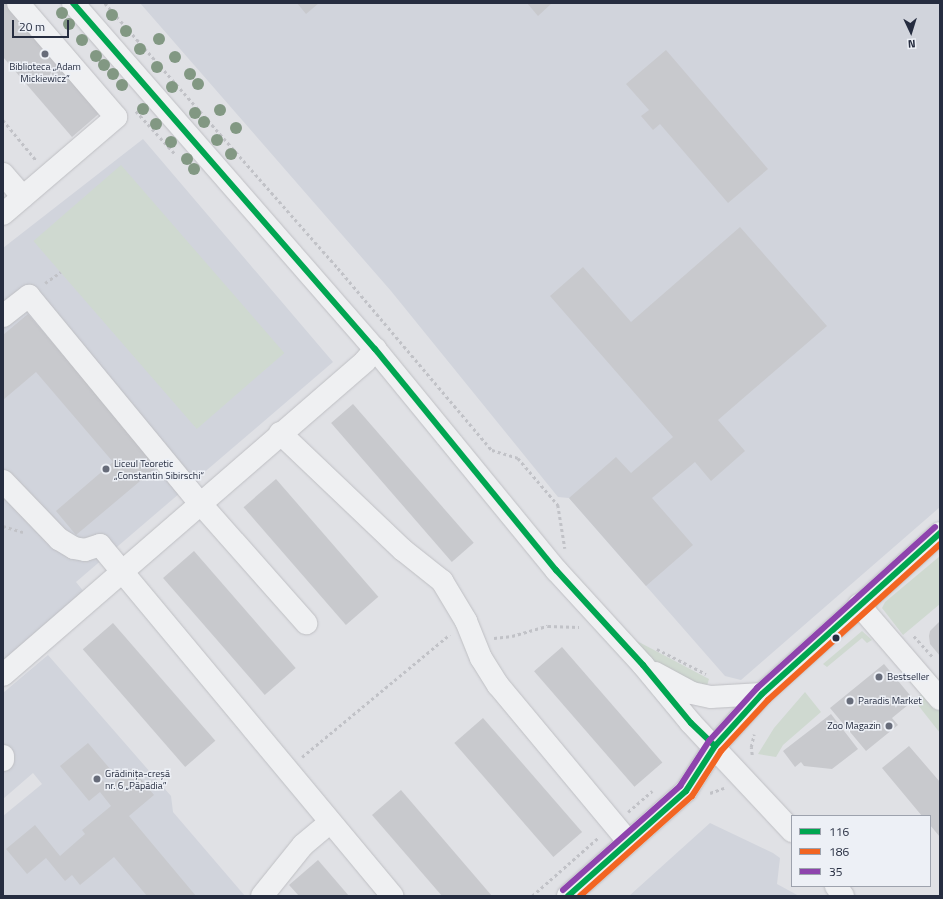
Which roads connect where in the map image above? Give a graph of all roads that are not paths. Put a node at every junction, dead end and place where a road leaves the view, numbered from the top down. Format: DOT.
graph roads {
  1 [pos="18,3"];
  2 [pos="73,3"];
  3 [pos="3,174"];
  4 [pos="23,197"];
  5 [pos="3,214"];
  6 [pos="3,316"];
  7 [pos="375,349"];
  8 [pos="280,433"];
  9 [pos="3,480"];
  10 [pos="199,502"];
  11 [pos="940,533"];
  12 [pos="121,570"];
  13 [pos="859,605"];
  14 [pos="306,623"];
  15 [pos="648,656"];
  16 [pos="3,675"];
  17 [pos="762,694"];
  18 [pos="940,699"];
  19 [pos="715,746"];
  20 [pos="3,756"];
  21 [pos="3,760"];
  22 [pos="329,823"];
  23 [pos="791,830"];
  24 [pos="629,842"];
  25 [pos="837,887"];
  26 [pos="262,896"];
  27 [pos="392,896"];
  28 [pos="568,896"];
  29 [pos="843,896"];
  1 -- 4 [label="street"];
  2 -- 7 [label="street"];
  3 -- 4 [label="street"];
  4 -- 5 [label="street"];
  6 -- 10 [label="street"];
  7 -- 8 [label="street"];
  7 -- 15 [label="street"];
  8 -- 10 [label="street"];
  8 -- 24 [label="street"];
  9 -- 12 [label="street"];
  10 -- 12 [label="street"];
  10 -- 14 [label="street"];
  11 -- 13 [label="street"];
  12 -- 16 [label="street"];
  12 -- 22 [label="street"];
  13 -- 17 [label="street"];
  13 -- 18 [label="street"];
  15 -- 17 [label="street"];
  15 -- 19 [label="street"];
  17 -- 19 [label="street"];
  19 -- 23 [label="street"];
  19 -- 24 [label="street"];
  20 -- 21 [label="street"];
  22 -- 26 [label="street"];
  22 -- 27 [label="street"];
  24 -- 28 [label="street"];
  25 -- 29 [label="street"];
}
